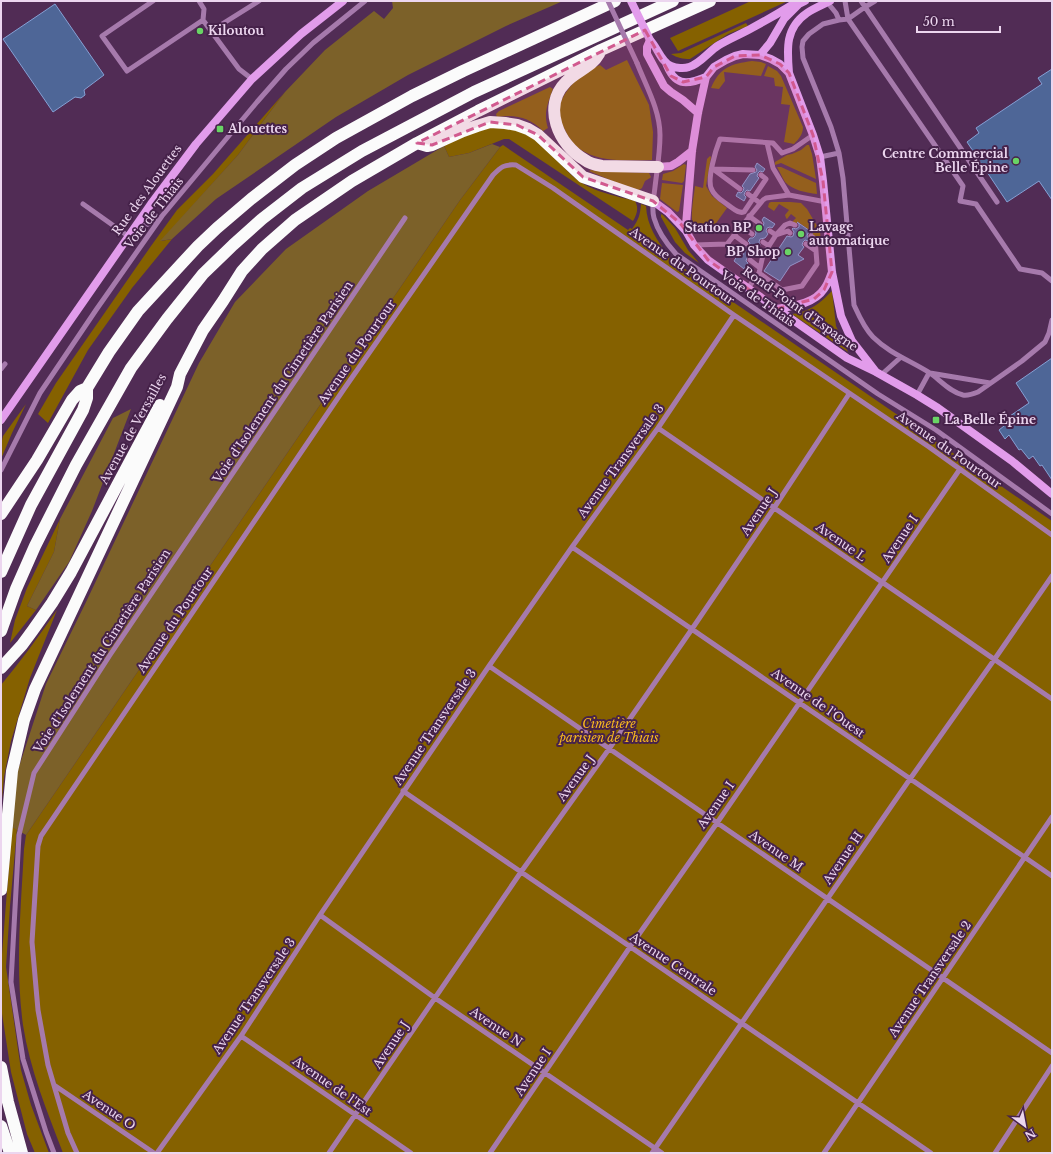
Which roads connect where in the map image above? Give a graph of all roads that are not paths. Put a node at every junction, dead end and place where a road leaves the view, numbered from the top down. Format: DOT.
graph roads {
  1 [pos="153,1"];
  2 [pos="199,1"];
  3 [pos="258,1"];
  4 [pos="343,1"];
  5 [pos="365,1"];
  6 [pos="608,1"];
  7 [pos="615,1"];
  8 [pos="631,1"];
  9 [pos="673,1"];
  10 [pos="710,1"];
  11 [pos="845,1"];
  12 [pos="861,1"];
  13 [pos="875,1"];
  14 [pos="829,2"];
  15 [pos="802,3"];
  16 [pos="865,7"];
  17 [pos="848,19"];
  18 [pos="203,20"];
  19 [pos="839,20"];
  20 [pos="211,31"];
  21 [pos="650,40"];
  22 [pos="601,50"];
  23 [pos="760,55"];
  24 [pos="666,62"];
  25 [pos="789,73"];
  26 [pos="706,77"];
  27 [pos="252,79"];
  28 [pos="698,113"];
  29 [pos="814,135"];
  30 [pos="417,143"];
  31 [pos="770,143"];
  32 [pos="692,151"];
  33 [pos="839,153"];
  34 [pos="820,157"];
  35 [pos="658,167"];
  36 [pos="712,169"];
  37 [pos="753,170"];
  38 [pos="761,175"];
  39 [pos="740,189"];
  40 [pos="748,194"];
  41 [pos="789,194"];
  42 [pos="753,198"];
  43 [pos="653,201"];
  44 [pos="826,202"];
  45 [pos="997,202"];
  46 [pos="760,203"];
  47 [pos="82,204"];
  48 [pos="162,216"];
  49 [pos="749,216"];
  50 [pos="405,218"];
  51 [pos="760,224"];
  52 [pos="795,225"];
  53 [pos="741,226"];
  54 [pos="686,231"];
  55 [pos="770,231"];
  56 [pos="790,233"];
  57 [pos="752,234"];
  58 [pos="130,235"];
  59 [pos="734,235"];
  60 [pos="776,236"];
  61 [pos="811,236"];
  62 [pos="762,242"];
  63 [pos="727,244"];
  64 [pos="746,244"];
  65 [pos="806,244"];
  66 [pos="694,245"];
  67 [pos="769,246"];
  68 [pos="756,251"];
  69 [pos="816,251"];
  70 [pos="740,253"];
  71 [pos="763,256"];
  72 [pos="750,260"];
  73 [pos="759,270"];
  74 [pos="832,272"];
  75 [pos="1052,281"];
  76 [pos="748,288"];
  77 [pos="776,309"];
  78 [pos="734,316"];
  79 [pos="1052,320"];
  80 [pos="901,357"];
  81 [pos="5,364"];
  82 [pos="1,369"];
  83 [pos="878,373"];
  84 [pos="929,373"];
  85 [pos="180,374"];
  86 [pos="990,383"];
  87 [pos="87,388"];
  88 [pos="849,394"];
  89 [pos="917,395"];
  90 [pos="1,420"];
  91 [pos="658,428"];
  92 [pos="960,469"];
  93 [pos="1,470"];
  94 [pos="1052,494"];
  95 [pos="774,508"];
  96 [pos="1,514"];
  97 [pos="1052,514"];
  98 [pos="1052,535"];
  99 [pos="572,547"];
  100 [pos="1,572"];
  101 [pos="1052,576"];
  102 [pos="882,582"];
  103 [pos="692,629"];
  104 [pos="1,631"];
  105 [pos="994,660"];
  106 [pos="489,666"];
  107 [pos="1,668"];
  108 [pos="1052,699"];
  109 [pos="799,703"];
  110 [pos="609,749"];
  111 [pos="910,779"];
  112 [pos="403,792"];
  113 [pos="1052,817"];
  114 [pos="717,823"];
  115 [pos="1024,857"];
  116 [pos="521,872"];
  117 [pos="1052,876"];
  118 [pos="1,890"];
  119 [pos="827,899"];
  120 [pos="320,915"];
  121 [pos="630,947"];
  122 [pos="943,978"];
  123 [pos="435,998"];
  124 [pos="741,1023"];
  125 [pos="241,1036"];
  126 [pos="1052,1053"];
  127 [pos="1,1066"];
  128 [pos="1052,1066"];
  129 [pos="545,1073"];
  130 [pos="54,1084"];
  131 [pos="859,1103"];
  132 [pos="356,1115"];
  133 [pos="1,1126"];
  134 [pos="654,1151"];
  135 [pos="10,1153"];
  136 [pos="22,1153"];
  137 [pos="54,1153"];
  138 [pos="76,1153"];
  139 [pos="154,1153"];
  140 [pos="157,1153"];
  141 [pos="330,1153"];
  142 [pos="411,1153"];
  143 [pos="490,1153"];
  144 [pos="662,1153"];
  145 [pos="824,1153"];
  146 [pos="931,1153"];
  147 [pos="995,1153"];
  1 -- 18 [label="lane"];
  2 -- 18 [label="lane"];
  3 -- 20 [label="lane"];
  4 -- 27 [label="street, Rue des Alouettes"];
  5 -- 48 [label="lane, Voie de Thiais"];
  6 -- 35 [label="lane, Voie de Thiais, bridge"];
  7 -- 87 [label="highway"];
  8 -- 21 [label="street, bridge"];
  9 -- 104 [label="highway"];
  10 -- 22 [label="highway"];
  11 -- 17 [label="lane"];
  12 -- 16 [label="lane"];
  13 -- 16 [label="lane"];
  14 -- 19 [label="lane"];
  14 -- 25 [label="street"];
  15 -- 23 [label="street"];
  15 -- 24 [label="street"];
  16 -- 17 [label="lane"];
  16 -- 45 [label="lane"];
  17 -- 19 [label="lane"];
  17 -- 75 [label="lane"];
  18 -- 20 [label="lane"];
  19 -- 33 [label="lane"];
  20 -- 27 [label="lane"];
  21 -- 24 [label="street"];
  21 -- 28 [label="street"];
  22 -- 30 [label="highway"];
  22 -- 35 [label="highway"];
  23 -- 25 [label="street, Rond-Point d'Espagne"];
  23 -- 26 [label="street, Rond-Point d'Espagne"];
  24 -- 26 [label="street"];
  25 -- 29 [label="street, Rond-Point d'Espagne"];
  26 -- 28 [label="street"];
  27 -- 58 [label="street, Rue des Alouettes"];
  28 -- 32 [label="street"];
  29 -- 31 [label="lane"];
  29 -- 34 [label="street, Rond-Point d'Espagne"];
  30 -- 43 [label="highway"];
  30 -- 85 [label="highway"];
  31 -- 36 [label="lane"];
  31 -- 41 [label="lane"];
  32 -- 35 [label="street"];
  32 -- 54 [label="street"];
  33 -- 34 [label="lane"];
  33 -- 80 [label="lane"];
  34 -- 44 [label="street, Rond-Point d'Espagne"];
  35 -- 43 [label="lane, Voie de Thiais"];
  36 -- 37 [label="lane"];
  36 -- 39 [label="lane"];
  36 -- 42 [label="lane"];
  38 -- 42 [label="lane"];
  40 -- 42 [label="lane"];
  41 -- 44 [label="lane"];
  41 -- 46 [label="lane"];
  42 -- 46 [label="lane"];
  43 -- 54 [label="street, Rond-Point d'Espagne"];
  43 -- 97 [label="lane, Voie de Thiais"];
  44 -- 74 [label="street, Rond-Point d'Espagne"];
  46 -- 49 [label="lane"];
  47 -- 58 [label="lane"];
  48 -- 58 [label="lane"];
  48 -- 93 [label="lane, Voie de Thiais"];
  49 -- 51 [label="lane"];
  49 -- 53 [label="lane"];
  50 -- 137 [label="lane, Voie d'Isolement du Cimetière Parisien"];
  52 -- 60 [label="lane"];
  53 -- 57 [label="lane"];
  53 -- 59 [label="lane"];
  54 -- 66 [label="street, Rond-Point d'Espagne"];
  55 -- 60 [label="lane"];
  56 -- 60 [label="lane"];
  58 -- 90 [label="street, Rue des Alouettes"];
  59 -- 63 [label="lane"];
  59 -- 64 [label="lane"];
  60 -- 67 [label="lane"];
  61 -- 69 [label="lane"];
  62 -- 67 [label="lane"];
  63 -- 66 [label="lane"];
  63 -- 70 [label="lane"];
  65 -- 69 [label="lane"];
  66 -- 76 [label="street, Rond-Point d'Espagne"];
  67 -- 71 [label="lane"];
  68 -- 71 [label="lane"];
  69 -- 73 [label="lane"];
  71 -- 73 [label="lane"];
  72 -- 73 [label="lane"];
  73 -- 76 [label="lane"];
  74 -- 77 [label="street"];
  74 -- 83 [label="street, Rond-Point d'Espagne"];
  76 -- 77 [label="street, Rond-Point d'Espagne"];
  77 -- 83 [label="street, Rond-Point d'Espagne"];
  78 -- 88 [label="lane, Avenue du Pourtour"];
  78 -- 91 [label="lane, Avenue Transversale 3"];
  78 -- 130 [label="lane, Avenue du Pourtour"];
  79 -- 86 [label="lane"];
  80 -- 83 [label="lane"];
  80 -- 84 [label="lane"];
  81 -- 82 [label="lane"];
  83 -- 89 [label="street"];
  84 -- 86 [label="lane"];
  84 -- 86 [label="lane"];
  84 -- 89 [label="lane"];
  85 -- 107 [label="highway, Avenue de Versailles"];
  85 -- 118 [label="highway"];
  87 -- 96 [label="highway"];
  87 -- 100 [label="highway"];
  88 -- 92 [label="lane, Avenue du Pourtour"];
  88 -- 95 [label="lane, Avenue J"];
  89 -- 94 [label="street"];
  91 -- 95 [label="lane, Avenue L"];
  91 -- 99 [label="lane, Avenue Transversale 3"];
  92 -- 98 [label="lane, Avenue du Pourtour"];
  92 -- 102 [label="lane, Avenue I"];
  95 -- 102 [label="lane, Avenue L"];
  95 -- 103 [label="lane, Avenue J"];
  99 -- 103 [label="lane, Avenue de l'Ouest"];
  99 -- 106 [label="lane, Avenue Transversale 3"];
  101 -- 105 [label="lane, Avenue H"];
  102 -- 105 [label="lane, Avenue L"];
  102 -- 109 [label="lane, Avenue I"];
  103 -- 109 [label="lane, Avenue de l'Ouest"];
  103 -- 110 [label="lane, Avenue J"];
  105 -- 108 [label="lane, Avenue L"];
  105 -- 111 [label="lane, Avenue H"];
  106 -- 110 [label="lane, Avenue M"];
  106 -- 112 [label="lane, Avenue Transversale 3"];
  109 -- 111 [label="lane, Avenue de l'Ouest"];
  109 -- 114 [label="lane, Avenue I"];
  110 -- 114 [label="lane, Avenue M"];
  110 -- 116 [label="lane, Avenue J"];
  111 -- 115 [label="lane, Avenue de l'Ouest"];
  111 -- 119 [label="lane, Avenue H"];
  112 -- 116 [label="lane, Avenue Centrale"];
  112 -- 120 [label="lane, Avenue Transversale 3"];
  113 -- 115 [label="lane, Avenue Transversale 2"];
  114 -- 119 [label="lane, Avenue M"];
  114 -- 121 [label="lane, Avenue I"];
  115 -- 117 [label="lane, Avenue de l'Ouest"];
  115 -- 122 [label="lane, Avenue Transversale 2"];
  116 -- 121 [label="lane, Avenue Centrale"];
  116 -- 123 [label="lane, Avenue J"];
  119 -- 122 [label="lane, Avenue M"];
  119 -- 124 [label="lane, Avenue H"];
  120 -- 123 [label="lane, Avenue N"];
  120 -- 125 [label="lane, Avenue Transversale 3"];
  121 -- 124 [label="lane, Avenue Centrale"];
  121 -- 129 [label="lane, Avenue I"];
  122 -- 126 [label="lane, Avenue M"];
  122 -- 131 [label="lane, Avenue Transversale 2"];
  123 -- 129 [label="lane, Avenue N"];
  123 -- 132 [label="lane, Avenue J"];
  124 -- 131 [label="lane, Avenue Centrale"];
  124 -- 134 [label="lane, Avenue H"];
  125 -- 132 [label="lane, Avenue de l'Est"];
  125 -- 140 [label="lane, Avenue Transversale 3"];
  127 -- 136 [label="highway"];
  128 -- 147 [label="lane"];
  129 -- 134 [label="lane, Avenue N"];
  129 -- 143 [label="lane, Avenue I"];
  130 -- 138 [label="lane, Avenue du Pourtour"];
  130 -- 139 [label="lane, Avenue O"];
  131 -- 145 [label="lane, Avenue Transversale 2"];
  131 -- 146 [label="lane, Avenue Centrale"];
  132 -- 141 [label="lane, Avenue J"];
  132 -- 142 [label="lane, Avenue de l'Est"];
  133 -- 135 [label="highway"];
  134 -- 144 [label="lane, Avenue N"];
}
